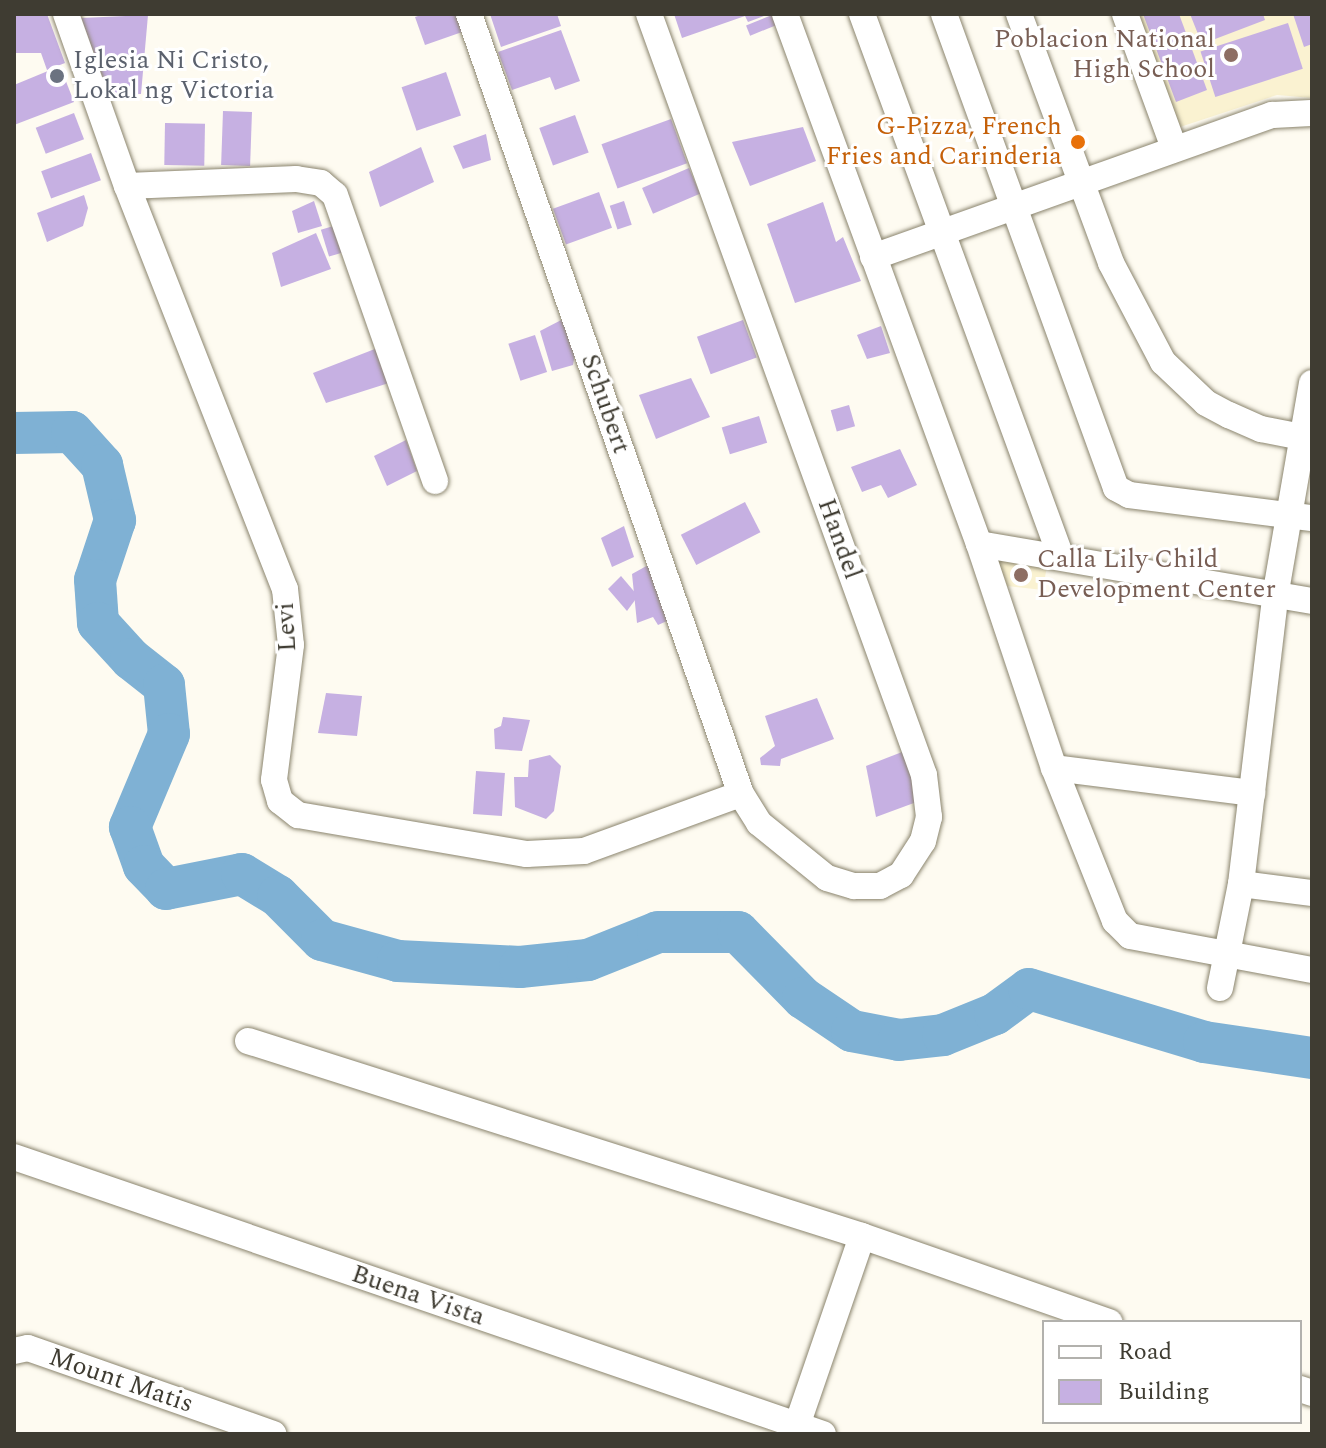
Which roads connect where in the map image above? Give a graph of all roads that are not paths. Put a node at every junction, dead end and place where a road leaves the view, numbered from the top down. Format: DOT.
graph roads {
  1 [pos="66,14"];
  2 [pos="469,14"];
  3 [pos="649,14"];
  4 [pos="785,14"];
  5 [pos="862,14"];
  6 [pos="944,14"];
  7 [pos="1019,14"];
  8 [pos="1125,14"];
  9 [pos="1312,113"];
  10 [pos="1174,148"];
  11 [pos="1079,181"];
  12 [pos="127,186"];
  13 [pos="1013,203"];
  14 [pos="941,229"];
  15 [pos="873,257"];
  16 [pos="1312,383"];
  17 [pos="1308,439"];
  18 [pos="435,481"];
  19 [pos="1301,516"];
  20 [pos="979,544"];
  21 [pos="1061,557"];
  22 [pos="1275,597"];
  23 [pos="1312,601"];
  24 [pos="1054,768"];
  25 [pos="1252,793"];
  26 [pos="741,794"];
  27 [pos="1241,884"];
  28 [pos="1312,893"];
  29 [pos="1225,955"];
  30 [pos="1312,970"];
  31 [pos="1220,988"];
  32 [pos="248,1041"];
  33 [pos="14,1157"];
  34 [pos="862,1236"];
  35 [pos="1103,1320"];
  36 [pos="14,1351"];
  37 [pos="795,1430"];
  38 [pos="273,1434"];
  39 [pos="823,1434"];
  1 -- 12 [label="street, Levi"];
  2 -- 26 [label="street, Schubert"];
  3 -- 26 [label="street, Handel"];
  4 -- 15 [label="street"];
  5 -- 14 [label="street"];
  6 -- 13 [label="street"];
  7 -- 11 [label="street"];
  8 -- 10 [label="street"];
  9 -- 10 [label="street"];
  10 -- 11 [label="street"];
  11 -- 13 [label="street"];
  11 -- 17 [label="street"];
  12 -- 18 [label="street"];
  12 -- 26 [label="street, Levi"];
  13 -- 14 [label="street"];
  13 -- 19 [label="street"];
  14 -- 15 [label="street"];
  14 -- 21 [label="street"];
  15 -- 20 [label="street"];
  16 -- 17 [label="street"];
  17 -- 19 [label="street"];
  19 -- 22 [label="street"];
  20 -- 21 [label="street"];
  20 -- 24 [label="street"];
  21 -- 22 [label="street"];
  22 -- 23 [label="street"];
  22 -- 25 [label="street"];
  24 -- 25 [label="street"];
  24 -- 29 [label="street"];
  25 -- 27 [label="street"];
  27 -- 28 [label="street"];
  27 -- 29 [label="street"];
  29 -- 30 [label="street"];
  29 -- 31 [label="street"];
  32 -- 34 [label="street"];
  33 -- 37 [label="street, Buena Vista"];
  34 -- 35 [label="street"];
  34 -- 37 [label="street"];
  36 -- 38 [label="street, Mount Matis"];
  37 -- 39 [label="street, Buena Vista"];
}
